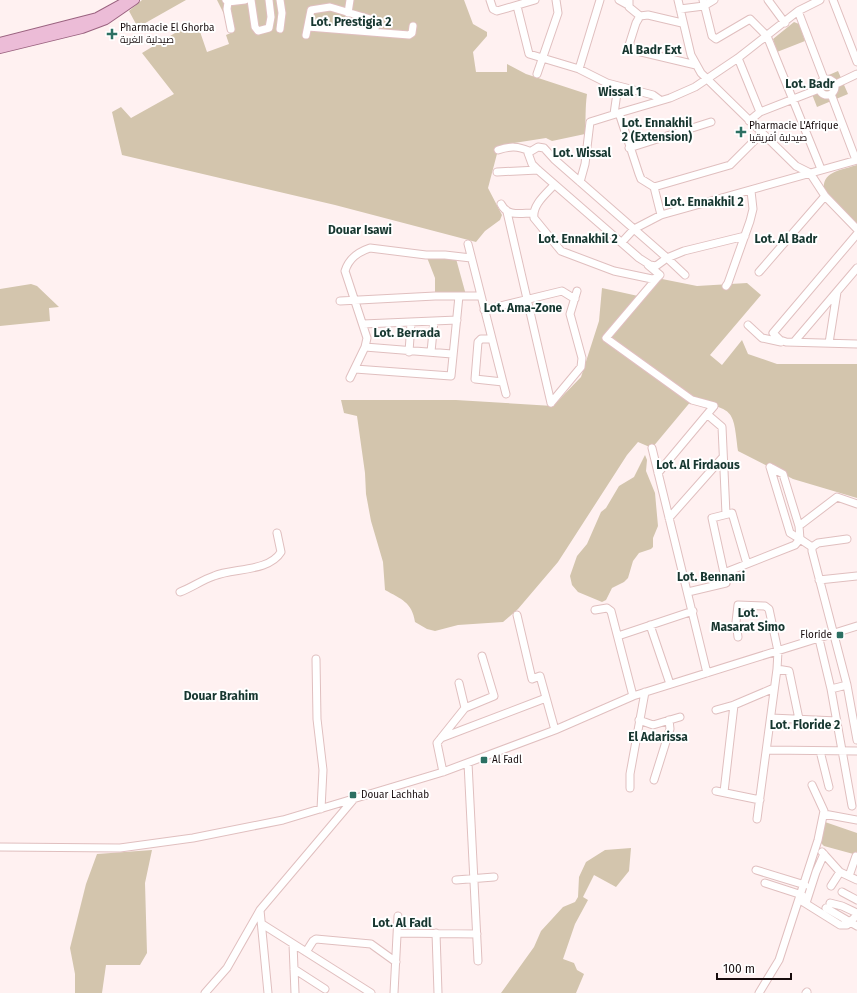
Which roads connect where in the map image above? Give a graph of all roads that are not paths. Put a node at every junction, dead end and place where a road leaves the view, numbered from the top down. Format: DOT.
graph roads {
  1 [pos="127,0"];
  2 [pos="135,0"];
  3 [pos="244,0"];
  4 [pos="251,0"];
  5 [pos="269,0"];
  6 [pos="280,0"];
  7 [pos="350,0"];
  8 [pos="490,0"];
  9 [pos="535,0"];
  10 [pos="556,0"];
  11 [pos="600,0"];
  12 [pos="619,0"];
  13 [pos="678,0"];
  14 [pos="714,0"];
  15 [pos="768,0"];
  16 [pos="820,0"];
  17 [pos="833,0"];
  18 [pos="227,1"];
  19 [pos="629,2"];
  20 [pos="703,3"];
  21 [pos="805,3"];
  22 [pos="517,6"];
  23 [pos="680,9"];
  24 [pos="798,11"];
  25 [pos="348,13"];
  26 [pos="640,16"];
  27 [pos="682,23"];
  28 [pos="785,23"];
  29 [pos="413,26"];
  30 [pos="308,27"];
  31 [pos="231,28"];
  32 [pos="280,29"];
  33 [pos="374,32"];
  34 [pos="306,36"];
  35 [pos="768,36"];
  36 [pos="0,42"];
  37 [pos="0,49"];
  38 [pos="738,58"];
  39 [pos="544,59"];
  40 [pos="857,62"];
  41 [pos="696,65"];
  42 [pos="579,69"];
  43 [pos="537,74"];
  44 [pos="857,74"];
  45 [pos="708,79"];
  46 [pos="824,79"];
  47 [pos="836,84"];
  48 [pos="618,86"];
  49 [pos="820,90"];
  50 [pos="831,94"];
  51 [pos="660,100"];
  52 [pos="794,100"];
  53 [pos="760,112"];
  54 [pos="616,114"];
  55 [pos="749,120"];
  56 [pos="711,122"];
  57 [pos="762,133"];
  58 [pos="629,148"];
  59 [pos="498,150"];
  60 [pos="529,151"];
  61 [pos="857,160"];
  62 [pos="821,169"];
  63 [pos="538,170"];
  64 [pos="498,172"];
  65 [pos="810,173"];
  66 [pos="580,182"];
  67 [pos="554,184"];
  68 [pos="654,187"];
  69 [pos="751,191"];
  70 [pos="825,196"];
  71 [pos="501,204"];
  72 [pos="507,212"];
  73 [pos="533,213"];
  74 [pos="661,216"];
  75 [pos="634,229"];
  76 [pos="857,229"];
  77 [pos="857,234"];
  78 [pos="745,236"];
  79 [pos="622,242"];
  80 [pos="468,244"];
  81 [pos="472,258"];
  82 [pos="667,258"];
  83 [pos="644,262"];
  84 [pos="857,268"];
  85 [pos="759,272"];
  86 [pos="685,275"];
  87 [pos="659,277"];
  88 [pos="726,286"];
  89 [pos="577,290"];
  90 [pos="837,292"];
  91 [pos="459,296"];
  92 [pos="481,296"];
  93 [pos="575,299"];
  94 [pos="355,300"];
  95 [pos="526,300"];
  96 [pos="340,301"];
  97 [pos="484,310"];
  98 [pos="457,320"];
  99 [pos="434,322"];
  100 [pos="411,323"];
  101 [pos="363,324"];
  102 [pos="748,325"];
  103 [pos="492,339"];
  104 [pos="784,342"];
  105 [pos="794,342"];
  106 [pos="829,343"];
  107 [pos="857,344"];
  108 [pos="365,347"];
  109 [pos="409,352"];
  110 [pos="431,352"];
  111 [pos="452,354"];
  112 [pos="355,369"];
  113 [pos="350,378"];
  114 [pos="503,382"];
  115 [pos="506,394"];
  116 [pos="708,415"];
  117 [pos="652,448"];
  118 [pos="723,457"];
  119 [pos="658,473"];
  120 [pos="857,504"];
  121 [pos="726,514"];
  122 [pos="669,518"];
  123 [pos="799,526"];
  124 [pos="277,533"];
  125 [pos="848,539"];
  126 [pos="800,540"];
  127 [pos="812,547"];
  128 [pos="747,564"];
  129 [pos="724,573"];
  130 [pos="857,576"];
  131 [pos="819,580"];
  132 [pos="180,592"];
  133 [pos="688,592"];
  134 [pos="595,610"];
  135 [pos="693,611"];
  136 [pos="517,615"];
  137 [pos="650,626"];
  138 [pos="857,626"];
  139 [pos="834,634"];
  140 [pos="618,636"];
  141 [pos="738,637"];
  142 [pos="819,639"];
  143 [pos="778,651"];
  144 [pos="482,656"];
  145 [pos="316,659"];
  146 [pos="777,669"];
  147 [pos="708,673"];
  148 [pos="458,683"];
  149 [pos="670,684"];
  150 [pos="847,685"];
  151 [pos="774,688"];
  152 [pos="831,689"];
  153 [pos="645,692"];
  154 [pos="633,696"];
  155 [pos="546,698"];
  156 [pos="734,705"];
  157 [pos="465,708"];
  158 [pos="716,710"];
  159 [pos="680,718"];
  160 [pos="771,718"];
  161 [pos="640,720"];
  162 [pos="669,720"];
  163 [pos="799,720"];
  164 [pos="837,721"];
  165 [pos="555,730"];
  166 [pos="441,738"];
  167 [pos="857,740"];
  168 [pos="767,750"];
  169 [pos="820,751"];
  170 [pos="842,751"];
  171 [pos="857,751"];
  172 [pos="468,764"];
  173 [pos="443,772"];
  174 [pos="654,780"];
  175 [pos="812,785"];
  176 [pos="829,787"];
  177 [pos="630,788"];
  178 [pos="857,788"];
  179 [pos="716,791"];
  180 [pos="724,792"];
  181 [pos="849,792"];
  182 [pos="353,800"];
  183 [pos="760,800"];
  184 [pos="852,806"];
  185 [pos="321,809"];
  186 [pos="824,814"];
  187 [pos="757,819"];
  188 [pos="857,820"];
  189 [pos="0,847"];
  190 [pos="816,850"];
  191 [pos="824,854"];
  192 [pos="856,856"];
  193 [pos="756,870"];
  194 [pos="840,872"];
  195 [pos="849,876"];
  196 [pos="494,877"];
  197 [pos="473,878"];
  198 [pos="456,880"];
  199 [pos="857,880"];
  200 [pos="765,883"];
  201 [pos="805,886"];
  202 [pos="831,886"];
  203 [pos="842,892"];
  204 [pos="802,899"];
  205 [pos="857,900"];
  206 [pos="260,910"];
  207 [pos="857,914"];
  208 [pos="398,916"];
  209 [pos="262,924"];
  210 [pos="854,924"];
  211 [pos="398,932"];
  212 [pos="436,933"];
  213 [pos="477,934"];
  214 [pos="293,944"];
  215 [pos="306,952"];
  216 [pos="478,961"];
  217 [pos="396,962"];
  218 [pos="294,969"];
  219 [pos="325,989"];
  220 [pos="205,993"];
  221 [pos="268,993"];
  222 [pos="295,993"];
  223 [pos="371,993"];
  224 [pos="394,993"];
  225 [pos="438,993"];
  226 [pos="760,993"];
  1 -- 36 [label="main road"];
  2 -- 37 [label="main road"];
  3 -- 18 [label="street"];
  4 -- 5 [label="street"];
  6 -- 32 [label="street"];
  7 -- 25 [label="street"];
  8 -- 22 [label="street"];
  9 -- 22 [label="street"];
  10 -- 39 [label="street"];
  11 -- 42 [label="street"];
  12 -- 19 [label="street"];
  13 -- 23 [label="street"];
  14 -- 20 [label="street"];
  15 -- 28 [label="street"];
  16 -- 21 [label="street"];
  17 -- 40 [label="street"];
  18 -- 31 [label="street"];
  19 -- 26 [label="street"];
  20 -- 23 [label="street"];
  20 -- 35 [label="street"];
  21 -- 24 [label="street"];
  22 -- 39 [label="street"];
  23 -- 27 [label="street"];
  24 -- 28 [label="street"];
  24 -- 46 [label="street"];
  25 -- 30 [label="street"];
  25 -- 33 [label="street"];
  26 -- 27 [label="street"];
  26 -- 41 [label="street"];
  27 -- 41 [label="street"];
  28 -- 35 [label="street"];
  29 -- 33 [label="street"];
  30 -- 33 [label="street"];
  30 -- 34 [label="street"];
  35 -- 38 [label="street"];
  35 -- 52 [label="street"];
  38 -- 45 [label="street"];
  38 -- 53 [label="street"];
  39 -- 42 [label="street"];
  39 -- 43 [label="street"];
  41 -- 45 [label="street"];
  42 -- 48 [label="street"];
  44 -- 47 [label="street"];
  45 -- 51 [label="street"];
  45 -- 55 [label="street"];
  46 -- 47 [label="street"];
  46 -- 49 [label="street"];
  47 -- 50 [label="street"];
  48 -- 51 [label="street"];
  48 -- 54 [label="street"];
  49 -- 50 [label="street"];
  49 -- 52 [label="street"];
  50 -- 61 [label="street"];
  51 -- 54 [label="street"];
  52 -- 53 [label="street"];
  52 -- 62 [label="street"];
  53 -- 55 [label="street"];
  54 -- 58 [label="street"];
  54 -- 66 [label="street"];
  55 -- 57 [label="street"];
  56 -- 58 [label="street"];
  57 -- 65 [label="street"];
  57 -- 68 [label="street"];
  58 -- 68 [label="street"];
  59 -- 60 [label="street"];
  60 -- 63 [label="street"];
  60 -- 66 [label="street"];
  61 -- 62 [label="street"];
  62 -- 65 [label="street"];
  63 -- 64 [label="street"];
  63 -- 67 [label="street"];
  65 -- 69 [label="street"];
  65 -- 70 [label="street"];
  66 -- 75 [label="street"];
  67 -- 73 [label="street"];
  67 -- 79 [label="street"];
  68 -- 74 [label="street"];
  69 -- 74 [label="street"];
  69 -- 78 [label="street"];
  70 -- 76 [label="street"];
  70 -- 85 [label="street"];
  71 -- 72 [label="street"];
  72 -- 73 [label="street"];
  72 -- 95 [label="street"];
  73 -- 87 [label="street"];
  74 -- 75 [label="street"];
  75 -- 79 [label="street"];
  75 -- 82 [label="street"];
  77 -- 104 [label="street"];
  78 -- 82 [label="street"];
  78 -- 88 [label="street"];
  79 -- 83 [label="street"];
  80 -- 81 [label="street"];
  81 -- 92 [label="street"];
  81 -- 94 [label="street"];
  82 -- 83 [label="street"];
  82 -- 86 [label="street"];
  83 -- 87 [label="street"];
  84 -- 90 [label="street"];
  87 -- 116 [label="street"];
  89 -- 93 [label="street"];
  90 -- 105 [label="street"];
  90 -- 106 [label="street"];
  91 -- 92 [label="street"];
  91 -- 94 [label="street"];
  91 -- 98 [label="street"];
  92 -- 97 [label="street"];
  93 -- 95 [label="street"];
  93 -- 95 [label="street"];
  94 -- 96 [label="street"];
  94 -- 101 [label="street"];
  95 -- 97 [label="street"];
  97 -- 103 [label="street"];
  98 -- 99 [label="street"];
  98 -- 111 [label="street"];
  99 -- 100 [label="street"];
  99 -- 110 [label="street"];
  100 -- 101 [label="street"];
  100 -- 109 [label="street"];
  101 -- 108 [label="street"];
  102 -- 104 [label="street"];
  103 -- 114 [label="street"];
  103 -- 114 [label="street"];
  104 -- 105 [label="street"];
  105 -- 106 [label="street"];
  106 -- 107 [label="street"];
  108 -- 109 [label="street"];
  108 -- 112 [label="street"];
  109 -- 110 [label="street"];
  110 -- 111 [label="street"];
  111 -- 112 [label="street"];
  112 -- 113 [label="street"];
  114 -- 115 [label="street"];
  116 -- 118 [label="street"];
  116 -- 119 [label="street"];
  117 -- 119 [label="street"];
  118 -- 121 [label="street"];
  118 -- 122 [label="street"];
  119 -- 122 [label="street"];
  120 -- 123 [label="street"];
  121 -- 128 [label="street"];
  121 -- 129 [label="street"];
  122 -- 133 [label="street"];
  123 -- 126 [label="street"];
  123 -- 126 [label="street"];
  124 -- 132 [label="street"];
  125 -- 127 [label="street"];
  126 -- 127 [label="street"];
  126 -- 128 [label="street"];
  127 -- 131 [label="street"];
  128 -- 129 [label="street"];
  129 -- 133 [label="street"];
  130 -- 131 [label="street"];
  131 -- 139 [label="street"];
  133 -- 135 [label="street"];
  134 -- 140 [label="street"];
  135 -- 137 [label="street"];
  135 -- 147 [label="street"];
  136 -- 155 [label="street"];
  137 -- 140 [label="street"];
  137 -- 149 [label="street"];
  138 -- 139 [label="street"];
  139 -- 142 [label="street"];
  139 -- 150 [label="street"];
  140 -- 154 [label="street"];
  141 -- 143 [label="street"];
  142 -- 143 [label="street"];
  142 -- 152 [label="street"];
  143 -- 146 [label="street"];
  143 -- 147 [label="street"];
  144 -- 157 [label="street"];
  145 -- 185 [label="street"];
  146 -- 151 [label="street"];
  146 -- 163 [label="street"];
  147 -- 149 [label="street"];
  148 -- 157 [label="street"];
  149 -- 153 [label="street"];
  150 -- 152 [label="street"];
  150 -- 167 [label="street"];
  151 -- 156 [label="street"];
  151 -- 160 [label="street"];
  152 -- 164 [label="street"];
  153 -- 154 [label="street"];
  153 -- 161 [label="street"];
  154 -- 165 [label="street"];
  155 -- 165 [label="street"];
  155 -- 166 [label="street"];
  156 -- 158 [label="street"];
  156 -- 180 [label="street"];
  157 -- 166 [label="street"];
  159 -- 162 [label="street"];
  160 -- 163 [label="street"];
  160 -- 168 [label="street"];
  161 -- 162 [label="street"];
  161 -- 177 [label="street"];
  162 -- 174 [label="street"];
  163 -- 164 [label="street"];
  164 -- 170 [label="street"];
  165 -- 172 [label="street"];
  166 -- 173 [label="street"];
  168 -- 169 [label="street"];
  168 -- 183 [label="street"];
  169 -- 170 [label="street"];
  169 -- 176 [label="street"];
  170 -- 171 [label="street"];
  170 -- 181 [label="street"];
  172 -- 173 [label="street"];
  172 -- 197 [label="street"];
  173 -- 182 [label="street"];
  175 -- 186 [label="street"];
  178 -- 181 [label="street"];
  179 -- 180 [label="street"];
  180 -- 183 [label="street"];
  181 -- 184 [label="street"];
  182 -- 185 [label="street"];
  182 -- 206 [label="street"];
  183 -- 187 [label="street"];
  185 -- 189 [label="street"];
  186 -- 188 [label="street"];
  186 -- 190 [label="street"];
  190 -- 191 [label="street"];
  190 -- 201 [label="street"];
  191 -- 194 [label="street"];
  191 -- 204 [label="street"];
  192 -- 195 [label="street"];
  193 -- 201 [label="street"];
  194 -- 195 [label="street"];
  194 -- 202 [label="street"];
  195 -- 199 [label="street"];
  196 -- 197 [label="street"];
  197 -- 198 [label="street"];
  197 -- 213 [label="street"];
  200 -- 204 [label="street"];
  201 -- 204 [label="street"];
  203 -- 205 [label="street"];
  204 -- 210 [label="street"];
  204 -- 226 [label="street"];
  206 -- 209 [label="street"];
  206 -- 220 [label="street"];
  207 -- 210 [label="street"];
  207 -- 210 [label="street"];
  208 -- 211 [label="street"];
  209 -- 214 [label="street"];
  209 -- 221 [label="street"];
  211 -- 212 [label="street"];
  211 -- 217 [label="street"];
  212 -- 213 [label="street"];
  212 -- 225 [label="street"];
  213 -- 216 [label="street"];
  214 -- 215 [label="street"];
  214 -- 218 [label="street"];
  215 -- 217 [label="street"];
  215 -- 223 [label="street"];
  217 -- 224 [label="street"];
  218 -- 219 [label="street"];
  218 -- 222 [label="street"];
}
